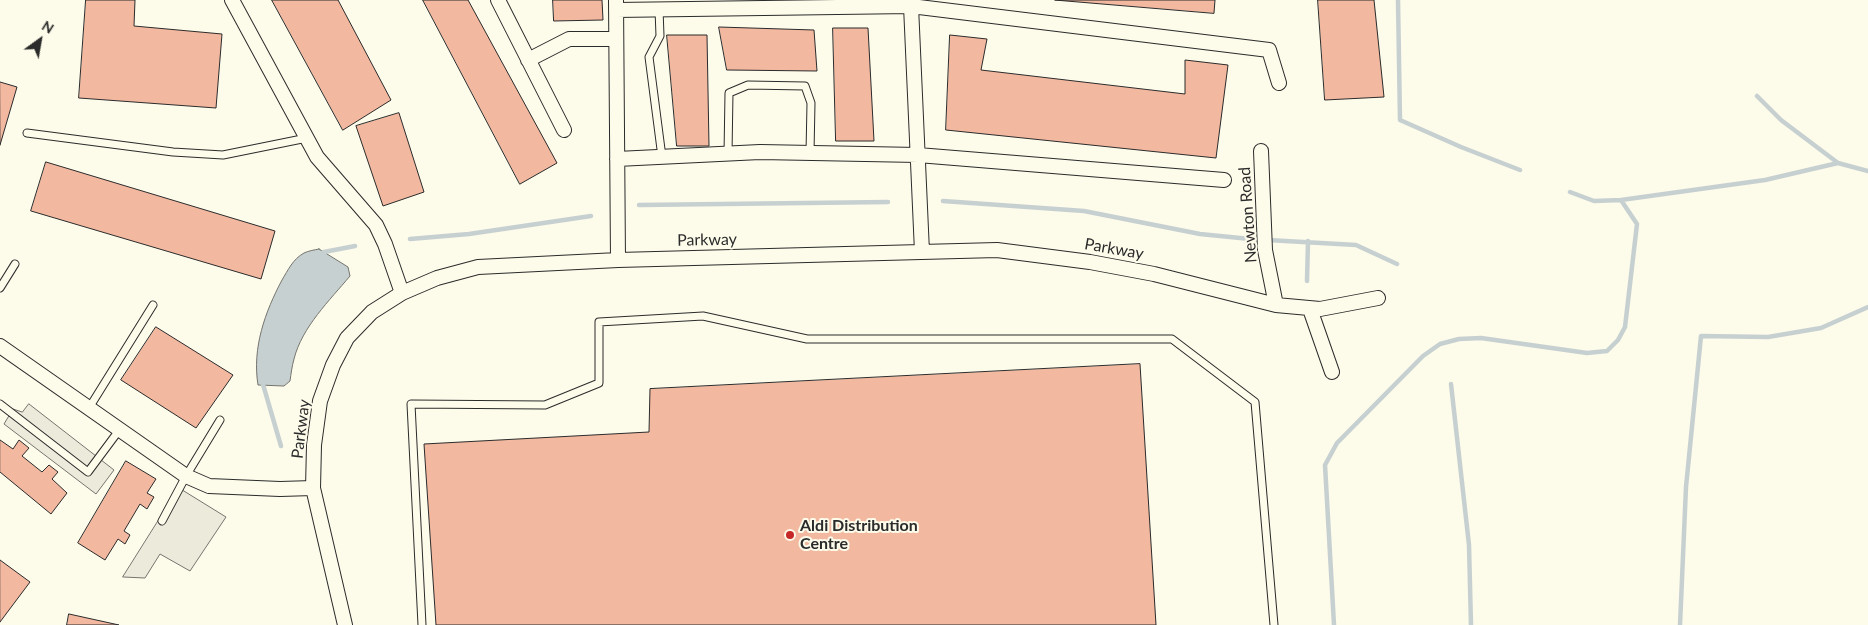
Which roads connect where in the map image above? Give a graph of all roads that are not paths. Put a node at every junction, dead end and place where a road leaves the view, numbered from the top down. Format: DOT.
graph roads {
  1 [pos="232,0"];
  2 [pos="498,0"];
  3 [pos="911,3"];
  4 [pos="616,5"];
  5 [pos="659,9"];
  6 [pos="616,39"];
  7 [pos="528,60"];
  8 [pos="1279,83"];
  9 [pos="564,130"];
  10 [pos="26,133"];
  11 [pos="308,138"];
  12 [pos="1262,151"];
  13 [pos="810,153"];
  14 [pos="728,154"];
  15 [pos="918,154"];
  16 [pos="662,157"];
  17 [pos="617,159"];
  18 [pos="1224,180"];
  19 [pos="922,252"];
  20 [pos="618,260"];
  21 [pos="15,264"];
  22 [pos="0,288"];
  23 [pos="402,293"];
  24 [pos="1378,298"];
  25 [pos="153,305"];
  26 [pos="1276,305"];
  27 [pos="1310,309"];
  28 [pos="0,346"];
  29 [pos="1332,372"];
  30 [pos="0,404"];
  31 [pos="89,408"];
  32 [pos="220,420"];
  33 [pos="120,430"];
  34 [pos="186,476"];
  35 [pos="313,488"];
  36 [pos="162,521"];
  37 [pos="345,625"];
  38 [pos="422,625"];
  39 [pos="1274,625"];
  1 -- 11 [label="street"];
  2 -- 7 [label="street"];
  3 -- 5 [label="street"];
  3 -- 8 [label="street"];
  3 -- 15 [label="street"];
  4 -- 5 [label="street"];
  4 -- 6 [label="street"];
  5 -- 16 [label="lane"];
  6 -- 7 [label="street"];
  6 -- 17 [label="street"];
  7 -- 9 [label="street"];
  10 -- 11 [label="lane"];
  11 -- 23 [label="street"];
  12 -- 26 [label="street, Newton Road"];
  13 -- 14 [label="street"];
  13 -- 14 [label="lane"];
  13 -- 15 [label="street"];
  14 -- 16 [label="street"];
  15 -- 18 [label="street"];
  15 -- 19 [label="street"];
  16 -- 17 [label="street"];
  17 -- 20 [label="street"];
  19 -- 20 [label="street, Parkway"];
  19 -- 26 [label="street, Parkway"];
  20 -- 23 [label="street, Parkway"];
  21 -- 22 [label="lane"];
  23 -- 35 [label="street, Parkway"];
  24 -- 27 [label="street, Parkway"];
  25 -- 31 [label="lane"];
  26 -- 27 [label="street, Parkway"];
  27 -- 29 [label="street"];
  28 -- 31 [label="street"];
  30 -- 33 [label="lane"];
  31 -- 33 [label="street"];
  32 -- 34 [label="lane"];
  33 -- 34 [label="street"];
  34 -- 35 [label="street"];
  34 -- 36 [label="lane"];
  35 -- 37 [label="street, Parkway"];
  38 -- 39 [label="lane"];
}
